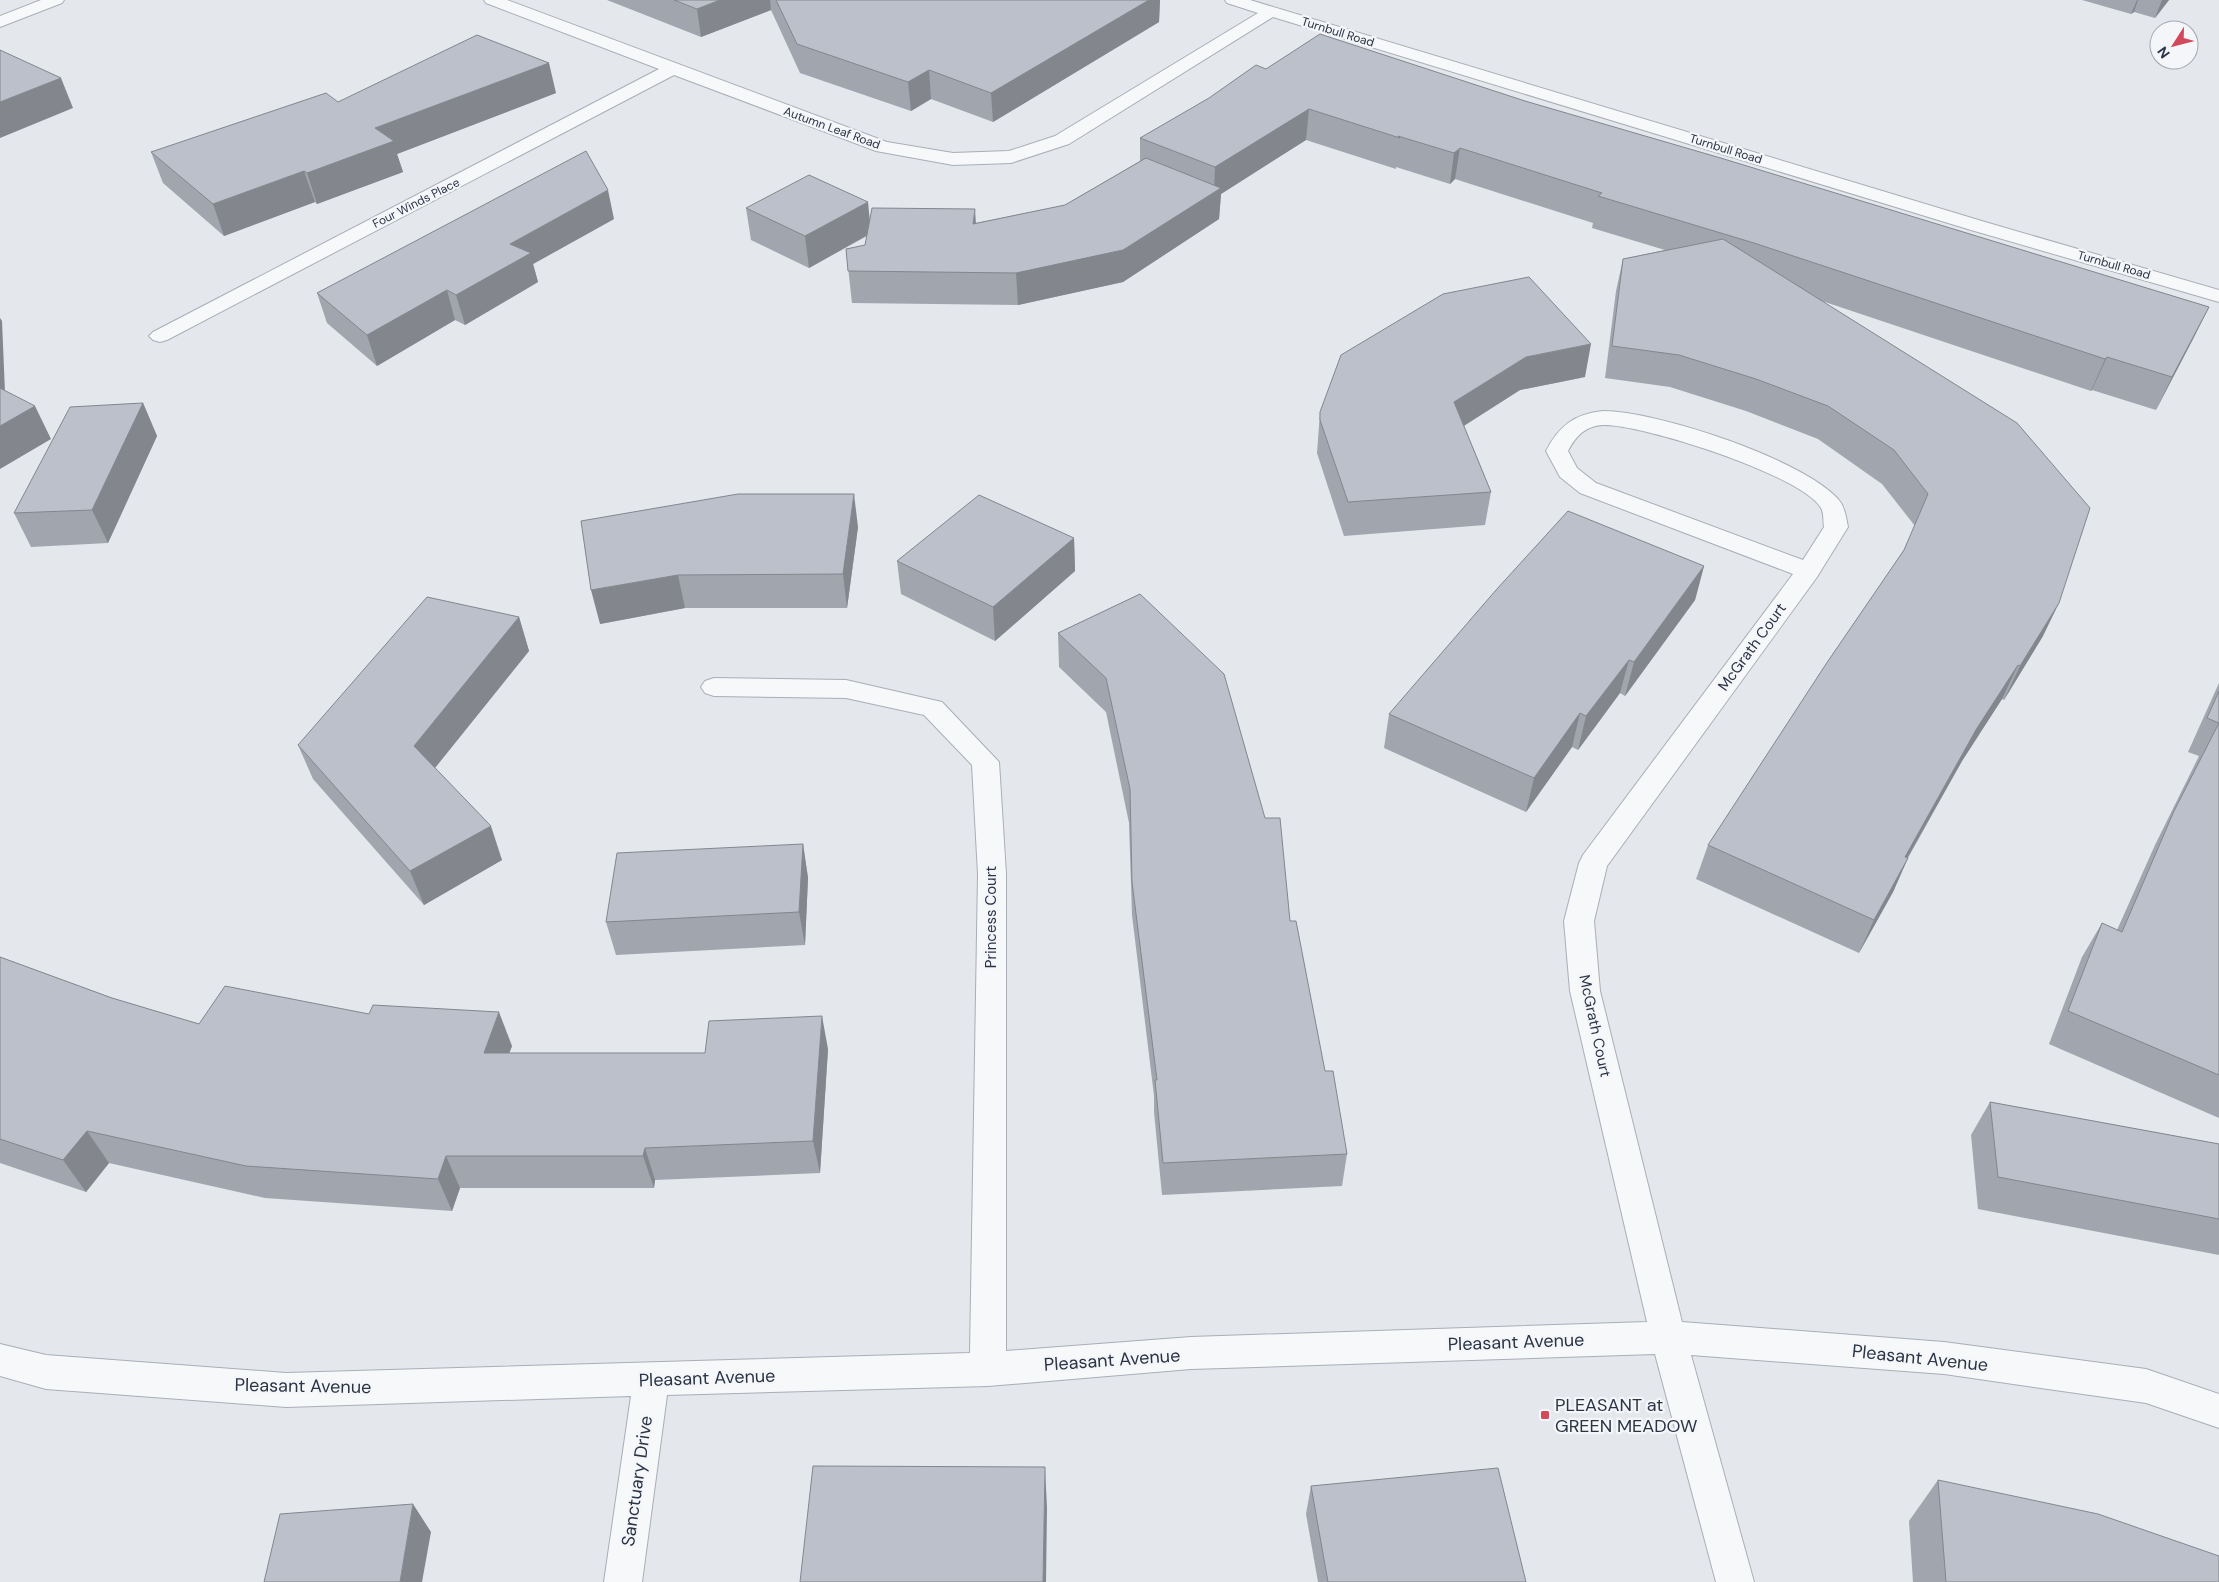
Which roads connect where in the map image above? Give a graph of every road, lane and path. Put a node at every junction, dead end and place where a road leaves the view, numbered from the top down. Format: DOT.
graph roads {
  1 [pos="56,0"];
  2 [pos="492,0"];
  3 [pos="1233,0"];
  4 [pos="1272,12"];
  5 [pos="0,22"];
  6 [pos="672,69"];
  7 [pos="2219,296"];
  8 [pos="160,336"];
  9 [pos="1808,571"];
  10 [pos="714,687"];
  11 [pos="1668,1337"];
  12 [pos="0,1360"];
  13 [pos="988,1369"];
  14 [pos="651,1380"];
  15 [pos="2219,1411"];
  16 [pos="623,1582"];
  17 [pos="1735,1582"];
  1 -- 5 [label="street"];
  2 -- 6 [label="street, Autumn Leaf Road"];
  3 -- 4 [label="street, Turnbull Road"];
  4 -- 6 [label="street, Autumn Leaf Road"];
  4 -- 7 [label="street, Turnbull Road"];
  6 -- 8 [label="street, Four Winds Place"];
  9 -- 9 [label="street, McGrath Court"];
  9 -- 11 [label="street, McGrath Court"];
  10 -- 13 [label="street, Princess Court"];
  11 -- 13 [label="street, Pleasant Avenue"];
  11 -- 15 [label="street, Pleasant Avenue"];
  11 -- 17 [label="street, McGrath Court"];
  12 -- 14 [label="street, Pleasant Avenue"];
  13 -- 14 [label="street, Pleasant Avenue"];
  14 -- 16 [label="street, Sanctuary Drive"];
}
